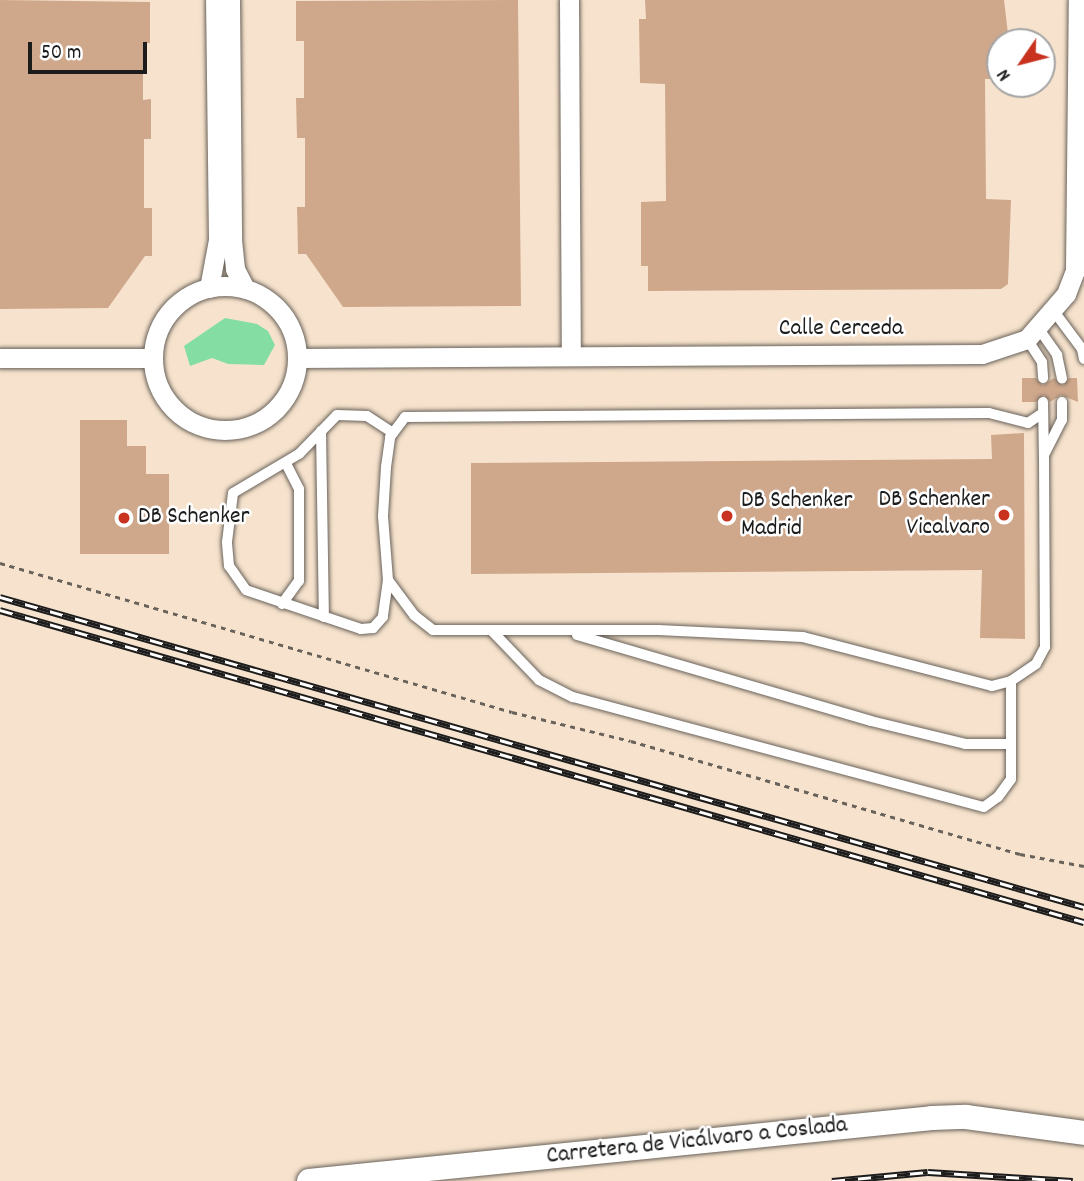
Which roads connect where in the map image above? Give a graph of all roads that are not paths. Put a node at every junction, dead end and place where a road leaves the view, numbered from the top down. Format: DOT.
graph roads {
  1 [pos="215,0"];
  2 [pos="230,0"];
  3 [pos="569,0"];
  4 [pos="1078,0"];
  5 [pos="209,288"];
  6 [pos="245,289"];
  7 [pos="1053,310"];
  8 [pos="1033,334"];
  9 [pos="571,355"];
  10 [pos="0,358"];
  11 [pos="153,358"];
  12 [pos="297,358"];
  13 [pos="1084,359"];
  14 [pos="1043,378"];
  15 [pos="1062,378"];
  16 [pos="1062,402"];
  17 [pos="321,431"];
  18 [pos="393,433"];
  19 [pos="1044,457"];
  20 [pos="285,464"];
  21 [pos="388,580"];
  22 [pos="282,604"];
  23 [pos="324,617"];
  24 [pos="563,631"];
  25 [pos="493,632"];
  26 [pos="1011,681"];
  27 [pos="1011,744"];
  28 [pos="1084,1133"];
  29 [pos="309,1181"];
  1 -- 5 [label="street"];
  2 -- 6 [label="street"];
  3 -- 9 [label="street"];
  4 -- 7 [label="street"];
  5 -- 6 [label="street"];
  5 -- 11 [label="street"];
  6 -- 12 [label="street"];
  7 -- 8 [label="street"];
  7 -- 13 [label="lane"];
  8 -- 9 [label="street, Calle Cerceda"];
  8 -- 14 [label="lane"];
  8 -- 15 [label="lane"];
  9 -- 12 [label="street, Calle Cerceda"];
  10 -- 11 [label="street"];
  11 -- 12 [label="street"];
  16 -- 19 [label="lane"];
  17 -- 18 [label="lane"];
  17 -- 20 [label="lane"];
  17 -- 23 [label="lane"];
  18 -- 19 [label="lane"];
  18 -- 21 [label="lane"];
  19 -- 26 [label="lane"];
  20 -- 22 [label="lane"];
  20 -- 22 [label="lane"];
  21 -- 23 [label="lane"];
  21 -- 25 [label="lane"];
  22 -- 23 [label="lane"];
  24 -- 25 [label="lane"];
  24 -- 26 [label="lane"];
  24 -- 27 [label="lane"];
  25 -- 27 [label="lane"];
  26 -- 27 [label="lane"];
  28 -- 29 [label="street, Carretera de Vicálvaro a Coslada"];
}
